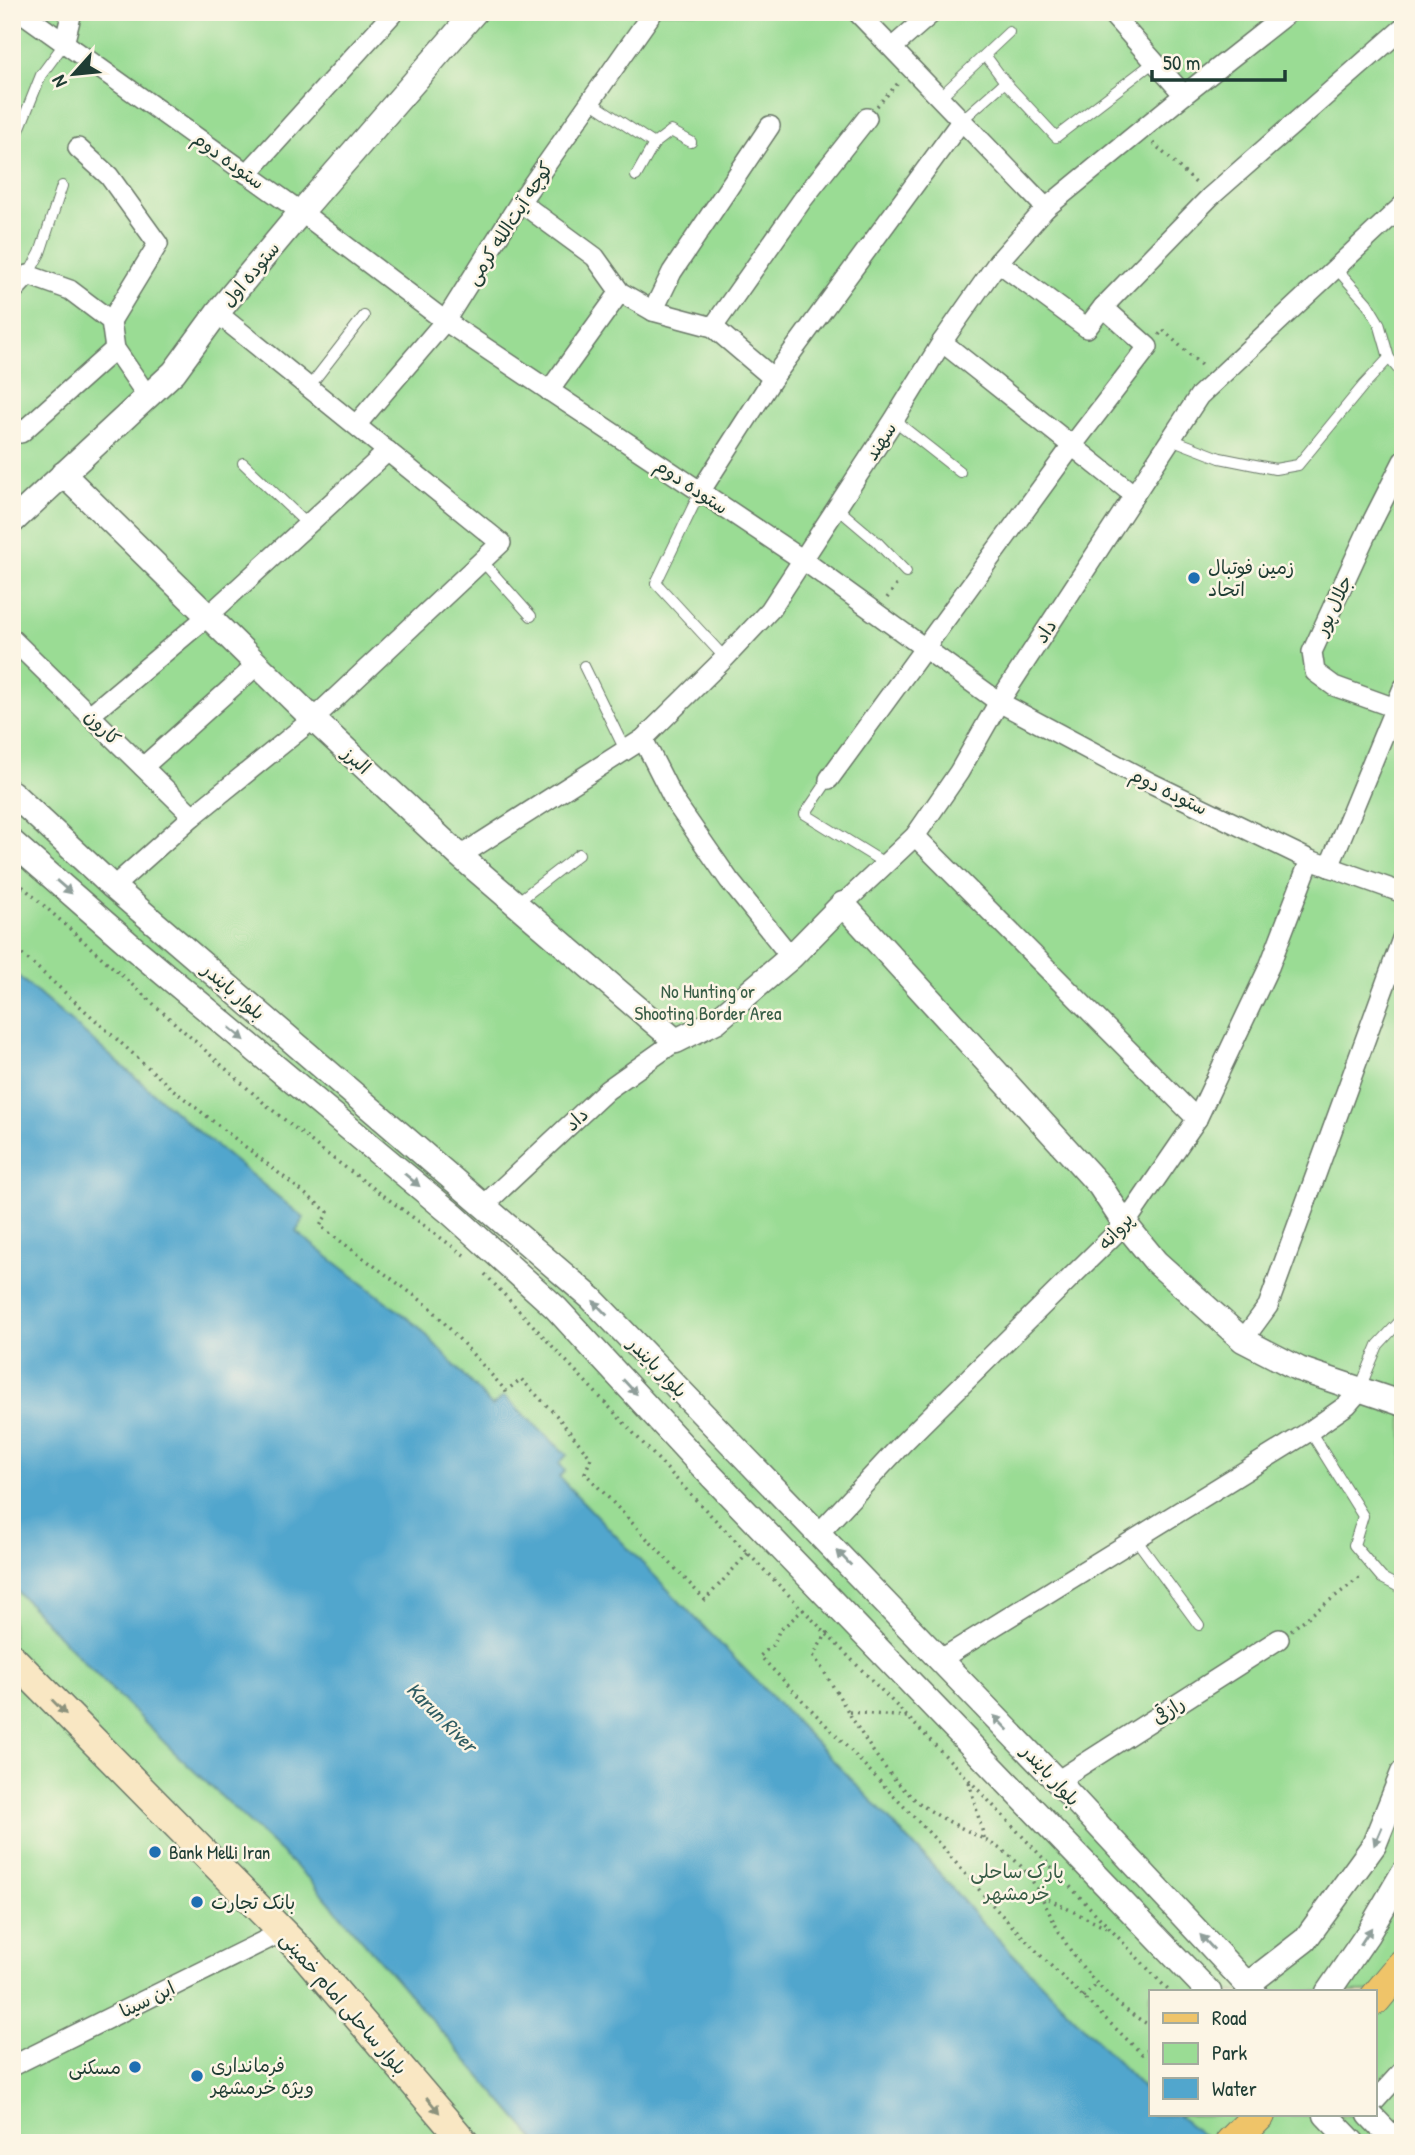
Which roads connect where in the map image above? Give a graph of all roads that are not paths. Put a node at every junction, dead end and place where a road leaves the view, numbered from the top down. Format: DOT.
graph roads {
  1 [pos="20,12"];
  2 [pos="72,12"];
  3 [pos="394,12"];
  4 [pos="475,12"];
  5 [pos="653,12"];
  6 [pos="857,12"];
  7 [pos="933,12"];
  8 [pos="1110,12"];
  9 [pos="1289,12"];
  10 [pos="1403,29"];
  11 [pos="1009,32"];
  12 [pos="64,44"];
  13 [pos="893,47"];
  14 [pos="985,55"];
  15 [pos="1154,62"];
  16 [pos="1005,82"];
  17 [pos="1184,95"];
  18 [pos="940,97"];
  19 [pos="591,102"];
  20 [pos="867,118"];
  21 [pos="962,120"];
  22 [pos="770,126"];
  23 [pos="19,130"];
  24 [pos="691,142"];
  25 [pos="654,144"];
  26 [pos="78,148"];
  27 [pos="247,174"];
  28 [pos="636,176"];
  29 [pos="62,186"];
  30 [pos="520,202"];
  31 [pos="1403,205"];
  32 [pos="1046,208"];
  33 [pos="301,212"];
  34 [pos="998,262"];
  35 [pos="1336,268"];
  36 [pos="28,275"];
  37 [pos="12,292"];
  38 [pos="620,292"];
  39 [pos="1103,307"];
  40 [pos="653,311"];
  41 [pos="217,313"];
  42 [pos="364,316"];
  43 [pos="111,321"];
  44 [pos="445,321"];
  45 [pos="713,327"];
  46 [pos="942,342"];
  47 [pos="115,349"];
  48 [pos="1389,358"];
  49 [pos="1403,375"];
  50 [pos="773,378"];
  51 [pos="309,387"];
  52 [pos="549,391"];
  53 [pos="148,397"];
  54 [pos="894,420"];
  55 [pos="356,425"];
  56 [pos="21,433"];
  57 [pos="1171,439"];
  58 [pos="1072,446"];
  59 [pos="388,451"];
  60 [pos="1403,461"];
  61 [pos="243,463"];
  62 [pos="960,472"];
  63 [pos="63,474"];
  64 [pos="700,492"];
  65 [pos="1134,495"];
  66 [pos="837,508"];
  67 [pos="12,522"];
  68 [pos="308,526"];
  69 [pos="803,560"];
  70 [pos="482,561"];
  71 [pos="906,572"];
  72 [pos="209,615"];
  73 [pos="531,616"];
  74 [pos="12,639"];
  75 [pos="923,648"];
  76 [pos="725,658"];
  77 [pos="258,664"];
  78 [pos="584,666"];
  79 [pos="1403,688"];
  80 [pos="999,702"];
  81 [pos="1395,708"];
  82 [pos="90,715"];
  83 [pos="313,719"];
  84 [pos="643,739"];
  85 [pos="625,750"];
  86 [pos="144,767"];
  87 [pos="829,779"];
  88 [pos="12,793"];
  89 [pos="193,816"];
  90 [pos="915,836"];
  91 [pos="12,842"];
  92 [pos="579,854"];
  93 [pos="460,856"];
  94 [pos="1310,860"];
  95 [pos="886,864"];
  96 [pos="1329,867"];
  97 [pos="113,887"];
  98 [pos="1403,893"];
  99 [pos="515,904"];
  100 [pos="843,904"];
  101 [pos="159,926"];
  102 [pos="1403,936"];
  103 [pos="137,951"];
  104 [pos="791,957"];
  105 [pos="671,1036"];
  106 [pos="1197,1119"];
  107 [pos="483,1206"];
  108 [pos="1125,1224"];
  109 [pos="1403,1318"];
  110 [pos="1243,1340"];
  111 [pos="1360,1390"];
  112 [pos="1403,1404"];
  113 [pos="1310,1431"];
  114 [pos="819,1532"];
  115 [pos="1135,1538"];
  116 [pos="1403,1589"];
  117 [pos="1199,1625"];
  118 [pos="1279,1639"];
  119 [pos="12,1658"];
  120 [pos="940,1659"];
  121 [pos="1403,1773"];
  122 [pos="1057,1781"];
  123 [pos="1403,1873"];
  124 [pos="282,1932"];
  125 [pos="1403,1965"];
  126 [pos="1251,1989"];
  127 [pos="1207,1990"];
  128 [pos="1329,1990"];
  129 [pos="1376,1998"];
  130 [pos="12,2066"];
  131 [pos="1403,2070"];
  132 [pos="1376,2100"];
  133 [pos="1258,2116"];
  134 [pos="1327,2116"];
  135 [pos="1371,2116"];
  136 [pos="465,2143"];
  137 [pos="1231,2143"];
  138 [pos="1353,2143"];
  139 [pos="1397,2143"];
  1 -- 12 [label="street, ستوده دوم"];
  2 -- 12 [label="street"];
  3 -- 27 [label="street"];
  4 -- 33 [label="street, ستوده اول"];
  5 -- 19 [label="street, کوچه آیت‌الله کرمی"];
  6 -- 13 [label="street"];
  7 -- 13 [label="street"];
  8 -- 15 [label="street"];
  9 -- 17 [label="street, سهند"];
  10 -- 39 [label="street"];
  11 -- 14 [label="lane"];
  12 -- 23 [label="lane"];
  12 -- 27 [label="street, ستوده دوم"];
  13 -- 18 [label="street"];
  14 -- 16 [label="lane"];
  14 -- 18 [label="lane"];
  15 -- 16 [label="lane"];
  15 -- 17 [label="street"];
  16 -- 21 [label="lane"];
  17 -- 32 [label="street, سهند"];
  18 -- 21 [label="street"];
  19 -- 25 [label="lane"];
  19 -- 30 [label="street, کوچه آیت‌الله کرمی"];
  20 -- 45 [label="street"];
  21 -- 32 [label="street"];
  21 -- 50 [label="street"];
  22 -- 40 [label="street"];
  24 -- 25 [label="lane"];
  25 -- 28 [label="lane"];
  26 -- 43 [label="street"];
  27 -- 33 [label="street, ستوده دوم"];
  29 -- 36 [label="lane"];
  30 -- 38 [label="street"];
  30 -- 44 [label="street, کوچه آیت‌الله کرمی"];
  31 -- 35 [label="street, داد"];
  32 -- 34 [label="street, سهند"];
  33 -- 41 [label="street, ستوده اول"];
  33 -- 44 [label="street, ستوده دوم"];
  34 -- 39 [label="street"];
  34 -- 46 [label="street, سهند"];
  35 -- 48 [label="lane"];
  35 -- 57 [label="street, داد"];
  36 -- 37 [label="street"];
  36 -- 43 [label="street"];
  38 -- 40 [label="street"];
  38 -- 52 [label="street"];
  39 -- 58 [label="street"];
  40 -- 45 [label="street"];
  41 -- 51 [label="street"];
  41 -- 53 [label="street, ستوده اول"];
  42 -- 51 [label="lane"];
  43 -- 47 [label="street"];
  44 -- 52 [label="street, ستوده دوم"];
  44 -- 55 [label="street, کوچه آیت‌الله کرمی"];
  45 -- 50 [label="street"];
  46 -- 54 [label="street, سهند"];
  46 -- 58 [label="street"];
  47 -- 53 [label="street"];
  47 -- 56 [label="street"];
  48 -- 49 [label="lane"];
  48 -- 57 [label="lane"];
  50 -- 64 [label="street"];
  51 -- 55 [label="street"];
  52 -- 64 [label="street, ستوده دوم"];
  53 -- 63 [label="street, ستوده اول"];
  54 -- 62 [label="lane"];
  54 -- 66 [label="street, سهند"];
  55 -- 59 [label="street"];
  57 -- 65 [label="street, داد"];
  58 -- 65 [label="street"];
  58 -- 75 [label="street"];
  59 -- 68 [label="street"];
  59 -- 70 [label="street"];
  60 -- 81 [label="street, جلال پور"];
  61 -- 68 [label="lane"];
  63 -- 67 [label="street, ستوده اول"];
  63 -- 72 [label="street, البرز"];
  64 -- 69 [label="street, ستوده دوم"];
  64 -- 76 [label="lane"];
  65 -- 80 [label="street, داد"];
  66 -- 69 [label="street, سهند"];
  66 -- 71 [label="lane"];
  68 -- 72 [label="street"];
  69 -- 75 [label="street, ستوده دوم"];
  69 -- 76 [label="street, سهند"];
  70 -- 73 [label="lane"];
  70 -- 83 [label="street"];
  72 -- 77 [label="street, البرز"];
  72 -- 82 [label="street"];
  74 -- 82 [label="street, کارون"];
  75 -- 80 [label="street, ستوده دوم"];
  75 -- 87 [label="street"];
  76 -- 84 [label="street, سهند"];
  77 -- 83 [label="street, البرز"];
  77 -- 86 [label="street"];
  78 -- 85 [label="lane"];
  79 -- 81 [label="street"];
  80 -- 90 [label="street, داد"];
  80 -- 94 [label="street, ستوده دوم"];
  81 -- 96 [label="street"];
  82 -- 86 [label="street, کارون"];
  83 -- 89 [label="street"];
  83 -- 93 [label="street, البرز"];
  84 -- 85 [label="street, سهند"];
  84 -- 104 [label="street"];
  85 -- 93 [label="street, سهند"];
  86 -- 89 [label="street, کارون"];
  87 -- 95 [label="lane"];
  88 -- 97 [label="street, بلوار بایندر"];
  89 -- 97 [label="street"];
  90 -- 95 [label="street, داد"];
  90 -- 106 [label="street"];
  91 -- 103 [label="street, بلوار بایندر, one-way"];
  92 -- 99 [label="lane"];
  93 -- 99 [label="street, البرز"];
  94 -- 96 [label="street, ستوده دوم"];
  94 -- 106 [label="street, پروانه"];
  95 -- 100 [label="street, داد"];
  96 -- 98 [label="street, ستوده دوم"];
  97 -- 101 [label="street, بلوار بایندر"];
  99 -- 105 [label="street, البرز"];
  100 -- 104 [label="street, داد"];
  100 -- 108 [label="street"];
  101 -- 103 [label="street"];
  101 -- 107 [label="street, بلوار بایندر"];
  102 -- 110 [label="street"];
  103 -- 127 [label="street, بلوار بایندر, one-way"];
  104 -- 105 [label="street, داد"];
  105 -- 107 [label="street, داد"];
  106 -- 108 [label="street, پروانه"];
  114 -- 107 [label="street, بلوار بایندر, one-way"];
  108 -- 110 [label="street"];
  108 -- 114 [label="street, پروانه"];
  109 -- 111 [label="lane"];
  110 -- 111 [label="street"];
  111 -- 112 [label="street"];
  111 -- 113 [label="street"];
  113 -- 115 [label="street"];
  113 -- 116 [label="lane"];
  120 -- 114 [label="street, بلوار بایندر, one-way"];
  115 -- 117 [label="lane"];
  115 -- 120 [label="street"];
  118 -- 122 [label="street, رازقی"];
  119 -- 124 [label="main road, بلوار ساحلی امام خمینی, one-way"];
  122 -- 120 [label="street, بلوار بایندر, one-way"];
  121 -- 126 [label="street, one-way"];
  126 -- 122 [label="street, بلوار بایندر, one-way"];
  128 -- 123 [label="street, one-way"];
  124 -- 130 [label="street, ابن سینا"];
  124 -- 136 [label="main road, بلوار ساحلی امام خمینی, one-way"];
  125 -- 129 [label="main road"];
  131 -- 132 [label="street"];
  133 -- 137 [label="main road"];
  134 -- 138 [label="street"];
  135 -- 139 [label="street"];
}
